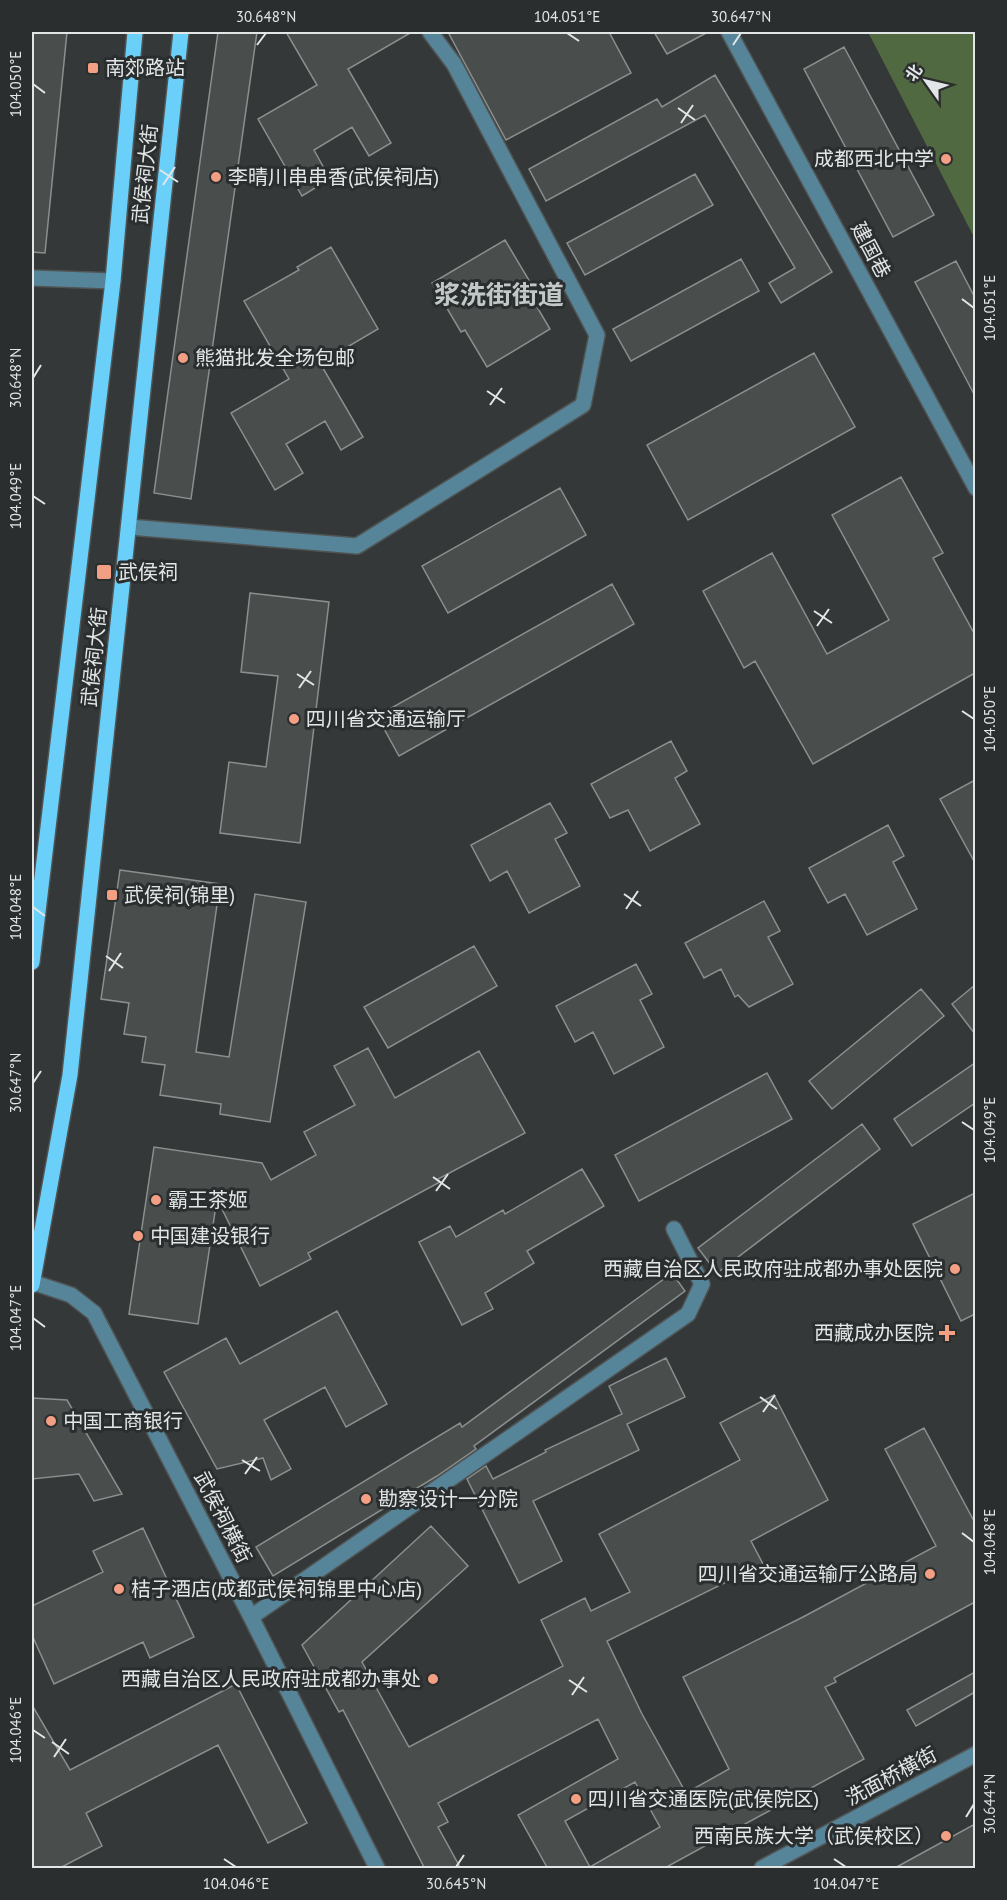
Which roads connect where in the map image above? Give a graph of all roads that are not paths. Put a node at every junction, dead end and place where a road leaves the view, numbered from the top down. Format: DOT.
graph roads {
  1 [pos="135,32"];
  2 [pos="181,32"];
  3 [pos="430,32"];
  4 [pos="729,32"];
  5 [pos="32,278"];
  6 [pos="113,281"];
  7 [pos="975,488"];
  8 [pos="129,527"];
  9 [pos="32,962"];
  10 [pos="674,1229"];
  11 [pos="32,1283"];
  12 [pos="251,1617"];
  13 [pos="975,1754"];
  14 [pos="377,1869"];
  15 [pos="762,1869"];
  1 -- 6 [label="main road, 武侯祠大街"];
  2 -- 8 [label="main road, 武侯祠大街"];
  3 -- 8 [label="street"];
  4 -- 7 [label="street, 建国巷"];
  5 -- 6 [label="street"];
  6 -- 9 [label="main road, 武侯祠大街"];
  8 -- 11 [label="main road, 武侯祠大街"];
  10 -- 12 [label="street"];
  11 -- 12 [label="street, 武侯祠横街"];
  12 -- 14 [label="street, 武侯祠横街"];
  13 -- 15 [label="street, 洗面桥横街"];
}
